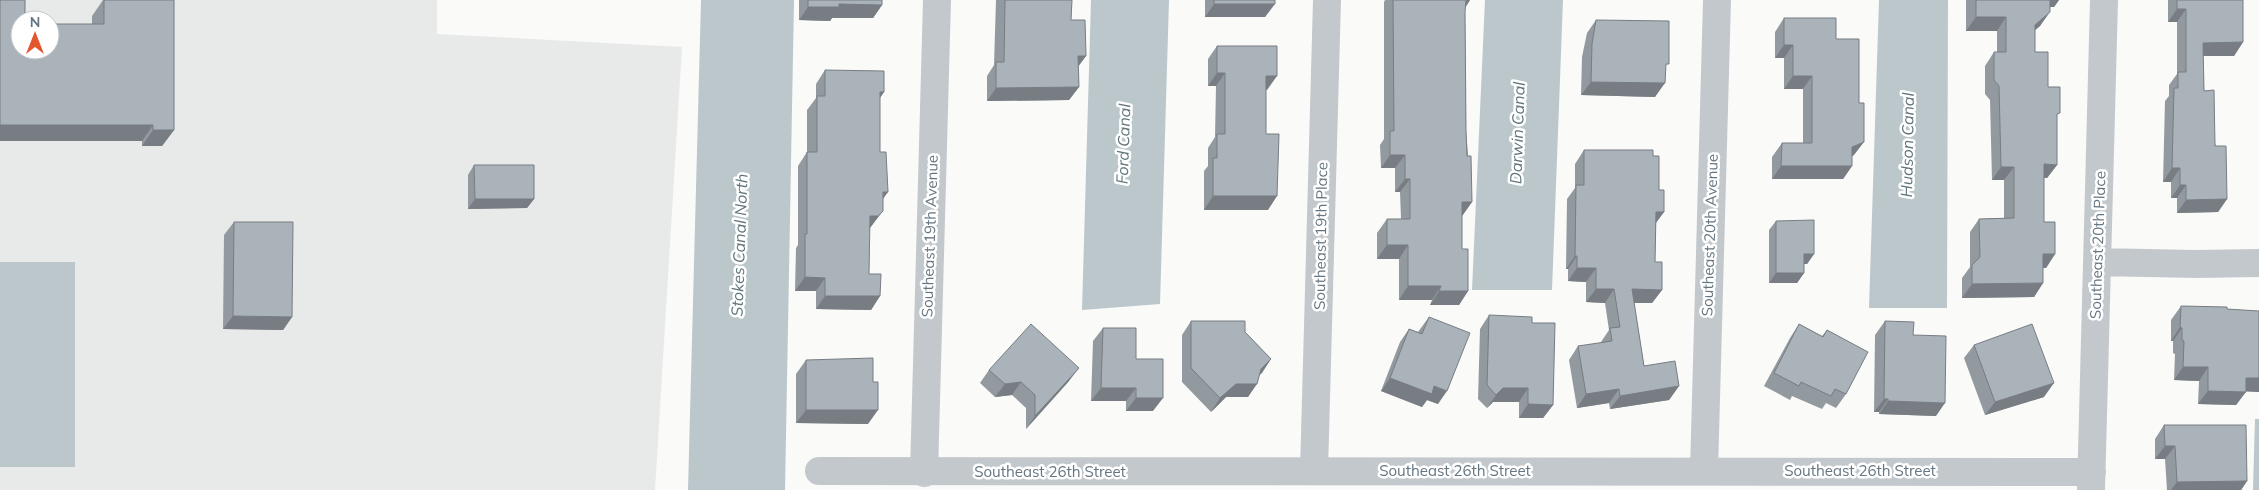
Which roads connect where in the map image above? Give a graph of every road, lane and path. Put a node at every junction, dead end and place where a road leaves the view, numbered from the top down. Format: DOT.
graph roads {
  1 [pos="937,0"];
  2 [pos="1327,0"];
  3 [pos="1717,0"];
  4 [pos="2104,0"];
  5 [pos="2097,262"];
  6 [pos="2259,262"];
  7 [pos="1704,471"];
  8 [pos="819,472"];
  9 [pos="1314,472"];
  10 [pos="924,473"];
  11 [pos="2091,481"];
  1 -- 10 [label="street, Southeast 19th Avenue"];
  2 -- 9 [label="street, Southeast 19th Place"];
  3 -- 7 [label="street, Southeast 20th Avenue"];
  4 -- 5 [label="street, Southeast 20th Place"];
  5 -- 6 [label="street"];
  5 -- 11 [label="street, Southeast 20th Place"];
  7 -- 9 [label="street, Southeast 26th Street"];
  7 -- 11 [label="street, Southeast 26th Street"];
  8 -- 10 [label="street, Southeast 26th Street"];
  9 -- 10 [label="street, Southeast 26th Street"];
}
